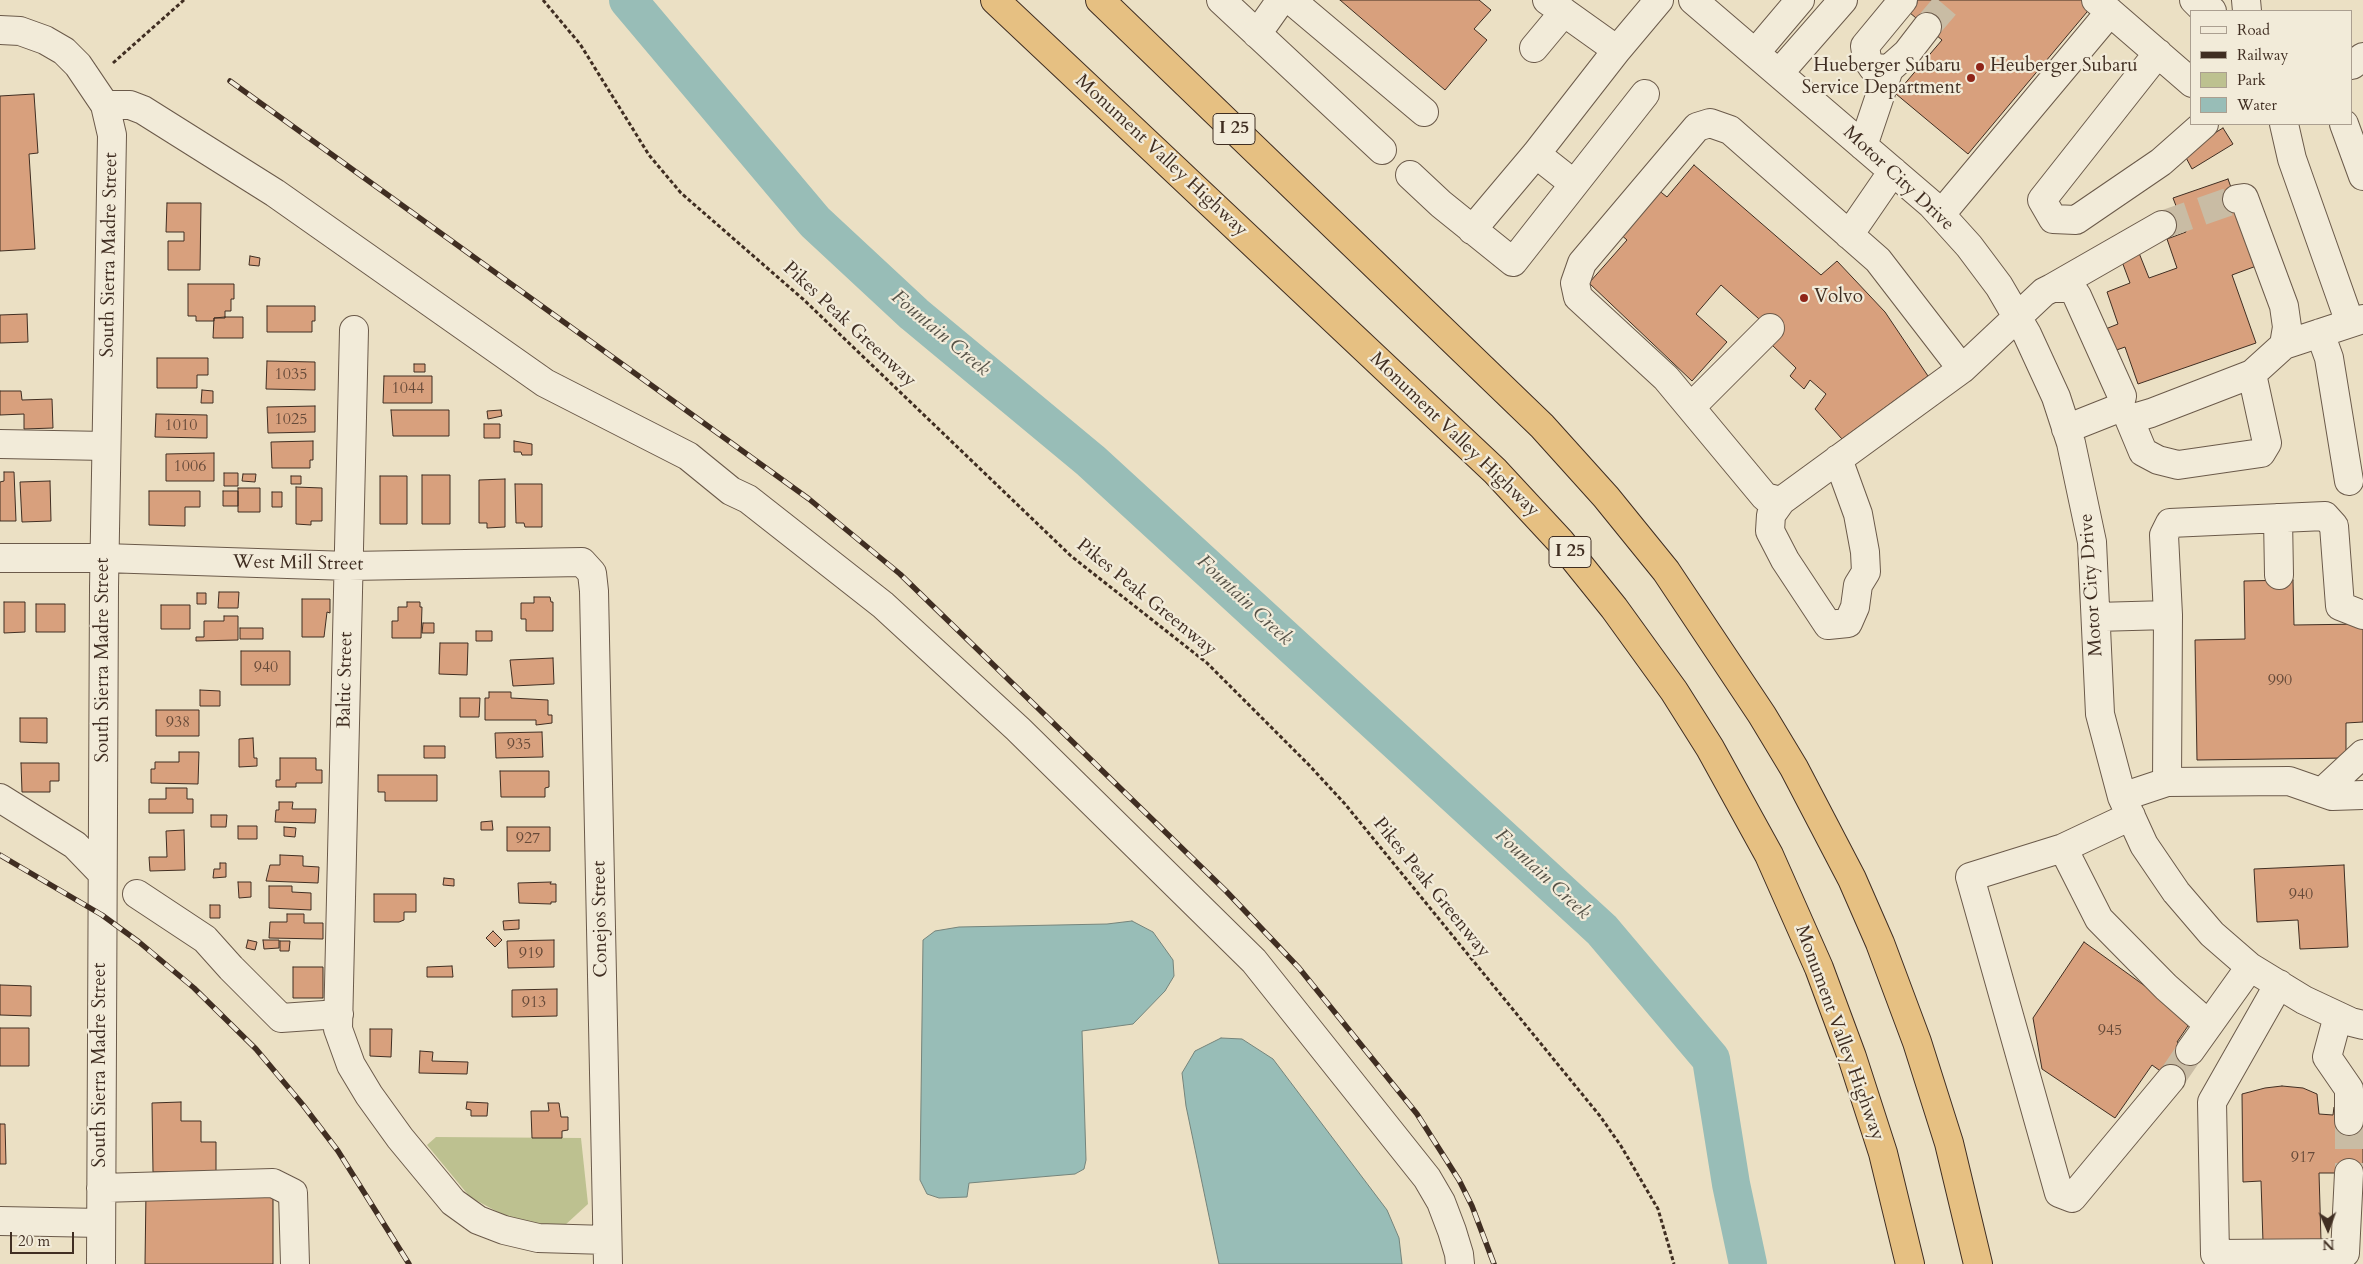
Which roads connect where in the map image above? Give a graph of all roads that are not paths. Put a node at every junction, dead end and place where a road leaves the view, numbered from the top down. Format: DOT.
graph roads {
  1 [pos="995,0"];
  2 [pos="1100,0"];
  3 [pos="1221,0"];
  4 [pos="1281,0"];
  5 [pos="1291,0"];
  6 [pos="1659,0"];
  7 [pos="1693,0"];
  8 [pos="1800,0"];
  9 [pos="1843,0"];
  10 [pos="1903,0"];
  11 [pos="2194,0"];
  12 [pos="1556,6"];
  13 [pos="2103,6"];
  14 [pos="2208,10"];
  15 [pos="1927,28"];
  16 [pos="0,30"];
  17 [pos="1257,34"];
  18 [pos="1534,48"];
  19 [pos="1618,50"];
  20 [pos="1756,52"];
  21 [pos="2158,53"];
  22 [pos="1889,70"];
  23 [pos="1780,72"];
  24 [pos="2190,81"];
  25 [pos="1645,94"];
  26 [pos="105,105"];
  27 [pos="1424,112"];
  28 [pos="2203,125"];
  29 [pos="2284,125"];
  30 [pos="2344,125"];
  31 [pos="1863,146"];
  32 [pos="1382,150"];
  33 [pos="1536,154"];
  34 [pos="1893,171"];
  35 [pos="1410,175"];
  36 [pos="2363,176"];
  37 [pos="1574,184"];
  38 [pos="2240,198"];
  39 [pos="1941,214"];
  40 [pos="2162,226"];
  41 [pos="1472,230"];
  42 [pos="1849,235"];
  43 [pos="2052,288"];
  44 [pos="2018,318"];
  45 [pos="2357,321"];
  46 [pos="1770,328"];
  47 [pos="354,330"];
  48 [pos="2320,333"];
  49 [pos="2284,345"];
  50 [pos="1962,369"];
  51 [pos="2252,374"];
  52 [pos="1691,407"];
  53 [pos="2124,412"];
  54 [pos="2066,429"];
  55 [pos="0,444"];
  56 [pos="106,446"];
  57 [pos="1838,460"];
  58 [pos="2349,481"];
  59 [pos="1780,501"];
  60 [pos="2278,518"];
  61 [pos="0,558"];
  62 [pos="104,558"];
  63 [pos="349,566"];
  64 [pos="592,573"];
  65 [pos="2279,575"];
  66 [pos="2168,615"];
  67 [pos="2363,615"];
  68 [pos="2096,617"];
  69 [pos="2363,754"];
  70 [pos="2167,782"];
  71 [pos="2322,792"];
  72 [pos="2363,795"];
  73 [pos="0,798"];
  74 [pos="2126,806"];
  75 [pos="2063,848"];
  76 [pos="102,873"];
  77 [pos="137,894"];
  78 [pos="2250,968"];
  79 [pos="2278,984"];
  80 [pos="2351,1020"];
  81 [pos="338,1022"];
  82 [pos="2208,1024"];
  83 [pos="2190,1051"];
  84 [pos="2171,1079"];
  85 [pos="2349,1121"];
  86 [pos="2349,1173"];
  87 [pos="101,1188"];
  88 [pos="0,1221"];
  89 [pos="101,1223"];
  90 [pos="608,1252"];
  91 [pos="101,1264"];
  92 [pos="295,1264"];
  93 [pos="1460,1264"];
  94 [pos="1910,1264"];
  95 [pos="1978,1264"];
  1 -- 94 [label="highway, Monument Valley Highway / I 25"];
  2 -- 95 [label="highway, I 25"];
  3 -- 17 [label="street"];
  4 -- 17 [label="street"];
  5 -- 27 [label="street"];
  6 -- 19 [label="street"];
  7 -- 20 [label="street, Motor City Drive"];
  8 -- 20 [label="street"];
  9 -- 23 [label="street"];
  10 -- 22 [label="street"];
  11 -- 14 [label="street"];
  12 -- 18 [label="street"];
  12 -- 19 [label="street"];
  13 -- 21 [label="street"];
  13 -- 39 [label="street"];
  15 -- 22 [label="street"];
  16 -- 26 [label="street, South Sierra Madre Street"];
  17 -- 32 [label="street"];
  19 -- 33 [label="street"];
  20 -- 23 [label="street, Motor City Drive"];
  21 -- 24 [label="street"];
  21 -- 28 [label="street"];
  22 -- 31 [label="street"];
  23 -- 31 [label="street, Motor City Drive"];
  25 -- 37 [label="street"];
  26 -- 56 [label="street, South Sierra Madre Street"];
  26 -- 93 [label="street"];
  29 -- 45 [label="street"];
  30 -- 36 [label="street"];
  31 -- 34 [label="street, Motor City Drive"];
  33 -- 37 [label="street"];
  33 -- 41 [label="street"];
  34 -- 39 [label="street, Motor City Drive"];
  34 -- 42 [label="street"];
  35 -- 41 [label="street"];
  37 -- 41 [label="street"];
  38 -- 49 [label="street"];
  39 -- 44 [label="street, Motor City Drive"];
  40 -- 43 [label="street"];
  42 -- 50 [label="street"];
  42 -- 52 [label="street"];
  43 -- 44 [label="street"];
  43 -- 53 [label="street"];
  44 -- 50 [label="street"];
  44 -- 54 [label="street, Motor City Drive"];
  45 -- 48 [label="street"];
  46 -- 52 [label="street"];
  47 -- 63 [label="street, Baltic Street"];
  48 -- 49 [label="street"];
  48 -- 58 [label="street"];
  49 -- 51 [label="street"];
  50 -- 57 [label="street"];
  51 -- 53 [label="street"];
  51 -- 53 [label="street"];
  52 -- 59 [label="street"];
  53 -- 54 [label="street"];
  54 -- 68 [label="street, Motor City Drive"];
  55 -- 56 [label="street"];
  56 -- 62 [label="street, South Sierra Madre Street"];
  57 -- 59 [label="street"];
  57 -- 59 [label="street"];
  60 -- 65 [label="street"];
  60 -- 66 [label="street"];
  60 -- 67 [label="street"];
  61 -- 62 [label="street, West Mill Street"];
  62 -- 63 [label="street, West Mill Street"];
  62 -- 76 [label="street, South Sierra Madre Street"];
  63 -- 64 [label="street, West Mill Street"];
  63 -- 81 [label="street, Baltic Street"];
  64 -- 90 [label="street, Conejos Street"];
  66 -- 68 [label="street"];
  66 -- 70 [label="street"];
  68 -- 74 [label="street, Motor City Drive"];
  69 -- 71 [label="street"];
  70 -- 71 [label="street"];
  70 -- 74 [label="street"];
  71 -- 72 [label="street"];
  73 -- 76 [label="street"];
  74 -- 75 [label="street"];
  74 -- 78 [label="street, Motor City Drive"];
  75 -- 82 [label="street"];
  75 -- 84 [label="street"];
  76 -- 87 [label="street, South Sierra Madre Street"];
  77 -- 81 [label="street"];
  78 -- 79 [label="street, Motor City Drive"];
  78 -- 82 [label="street"];
  79 -- 80 [label="street, Motor City Drive"];
  79 -- 86 [label="street"];
  80 -- 85 [label="street"];
  81 -- 90 [label="street, Baltic Street"];
  82 -- 83 [label="street"];
  87 -- 89 [label="street, South Sierra Madre Street"];
  87 -- 92 [label="street"];
  88 -- 89 [label="street"];
  89 -- 91 [label="street, South Sierra Madre Street"];
}
